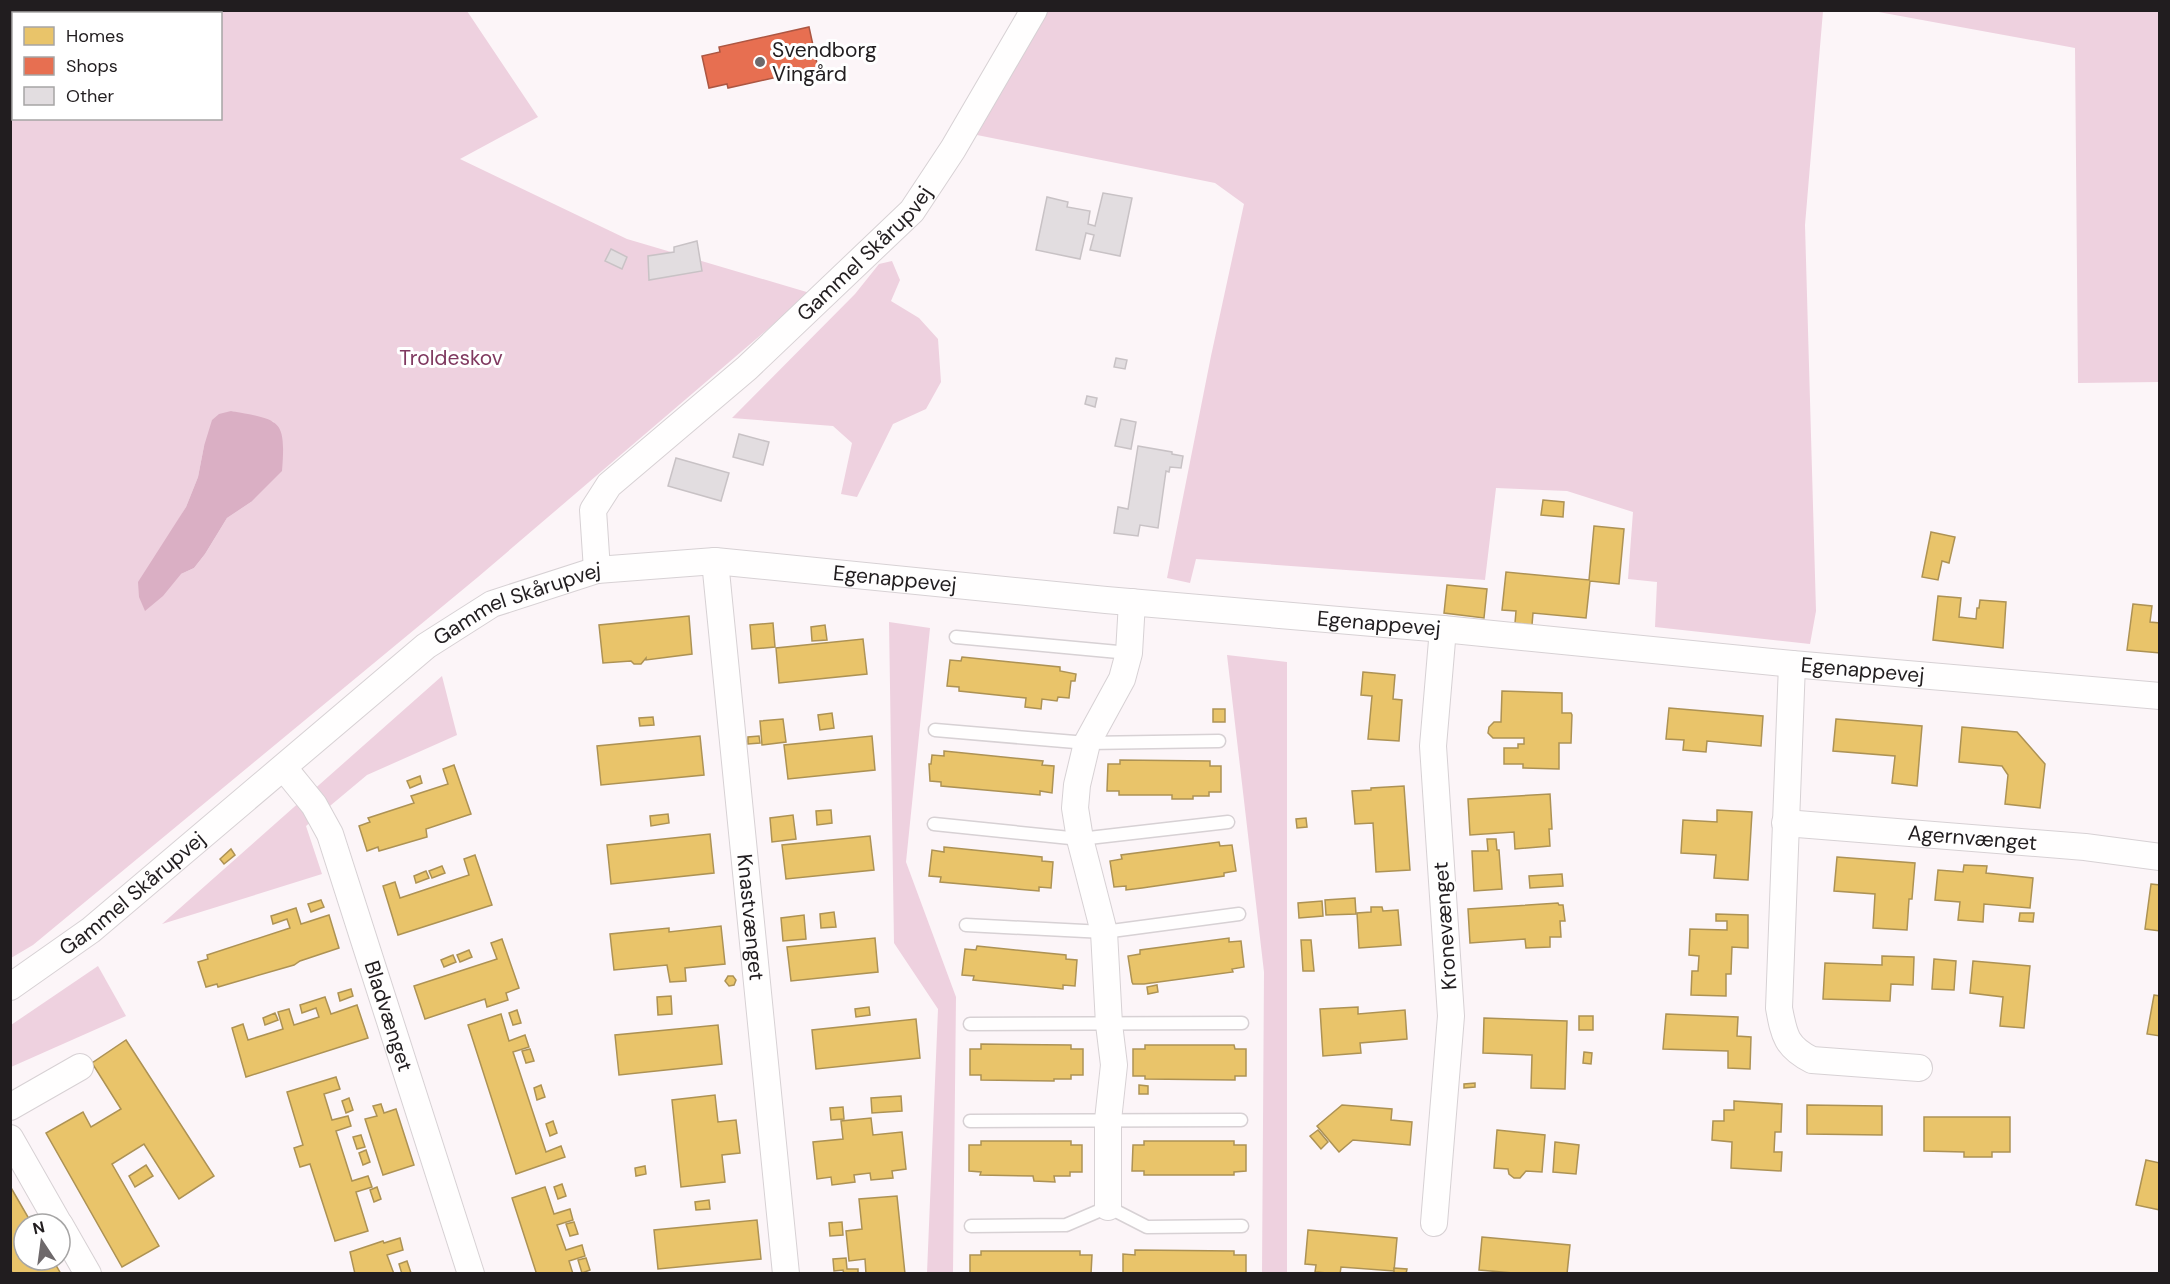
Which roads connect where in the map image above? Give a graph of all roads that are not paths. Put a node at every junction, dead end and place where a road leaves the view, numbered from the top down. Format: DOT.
graph roads {
  1 [pos="1034,10"];
  2 [pos="716,561"];
  3 [pos="597,570"];
  4 [pos="1132,602"];
  5 [pos="1443,629"];
  6 [pos="956,638"];
  7 [pos="1129,653"];
  8 [pos="1792,664"];
  9 [pos="2160,696"];
  10 [pos="935,730"];
  11 [pos="1219,741"];
  12 [pos="1087,743"];
  13 [pos="284,768"];
  14 [pos="1228,822"];
  15 [pos="1785,823"];
  16 [pos="934,824"];
  17 [pos="1080,839"];
  18 [pos="2160,857"];
  19 [pos="1239,914"];
  20 [pos="966,925"];
  21 [pos="1104,932"];
  22 [pos="10,987"];
  23 [pos="1242,1023"];
  24 [pos="970,1024"];
  25 [pos="1109,1024"];
  26 [pos="80,1066"];
  27 [pos="1919,1068"];
  28 [pos="10,1107"];
  29 [pos="1108,1120"];
  30 [pos="1241,1120"];
  31 [pos="970,1121"];
  32 [pos="10,1138"];
  33 [pos="1108,1208"];
  34 [pos="53,1212"];
  35 [pos="1434,1223"];
  36 [pos="1242,1226"];
  37 [pos="971,1227"];
  38 [pos="72,1246"];
  39 [pos="88,1274"];
  40 [pos="471,1274"];
  41 [pos="786,1274"];
  1 -- 3 [label="street, Gammel Skårupvej"];
  2 -- 3 [label="street, Egenappevej"];
  2 -- 4 [label="street, Egenappevej"];
  2 -- 41 [label="street, Knastvænget"];
  3 -- 13 [label="street, Gammel Skårupvej"];
  4 -- 5 [label="street, Egenappevej"];
  4 -- 7 [label="street"];
  5 -- 8 [label="street, Egenappevej"];
  5 -- 35 [label="street, Kronevænget"];
  6 -- 7 [label="lane"];
  7 -- 12 [label="street"];
  8 -- 9 [label="street, Egenappevej"];
  8 -- 15 [label="street"];
  10 -- 12 [label="lane"];
  11 -- 12 [label="lane"];
  12 -- 17 [label="street"];
  13 -- 22 [label="street, Gammel Skårupvej"];
  13 -- 40 [label="street, Bladvænget"];
  14 -- 17 [label="lane"];
  15 -- 18 [label="street, Agernvænget"];
  15 -- 27 [label="street"];
  16 -- 17 [label="lane"];
  17 -- 21 [label="street"];
  19 -- 21 [label="lane"];
  20 -- 21 [label="lane"];
  21 -- 25 [label="street"];
  23 -- 25 [label="lane"];
  24 -- 25 [label="lane"];
  25 -- 29 [label="street"];
  26 -- 28 [label="street"];
  29 -- 30 [label="lane"];
  29 -- 31 [label="lane"];
  29 -- 33 [label="street"];
  32 -- 34 [label="street"];
  33 -- 36 [label="lane"];
  33 -- 37 [label="lane"];
  38 -- 39 [label="street"];
}
